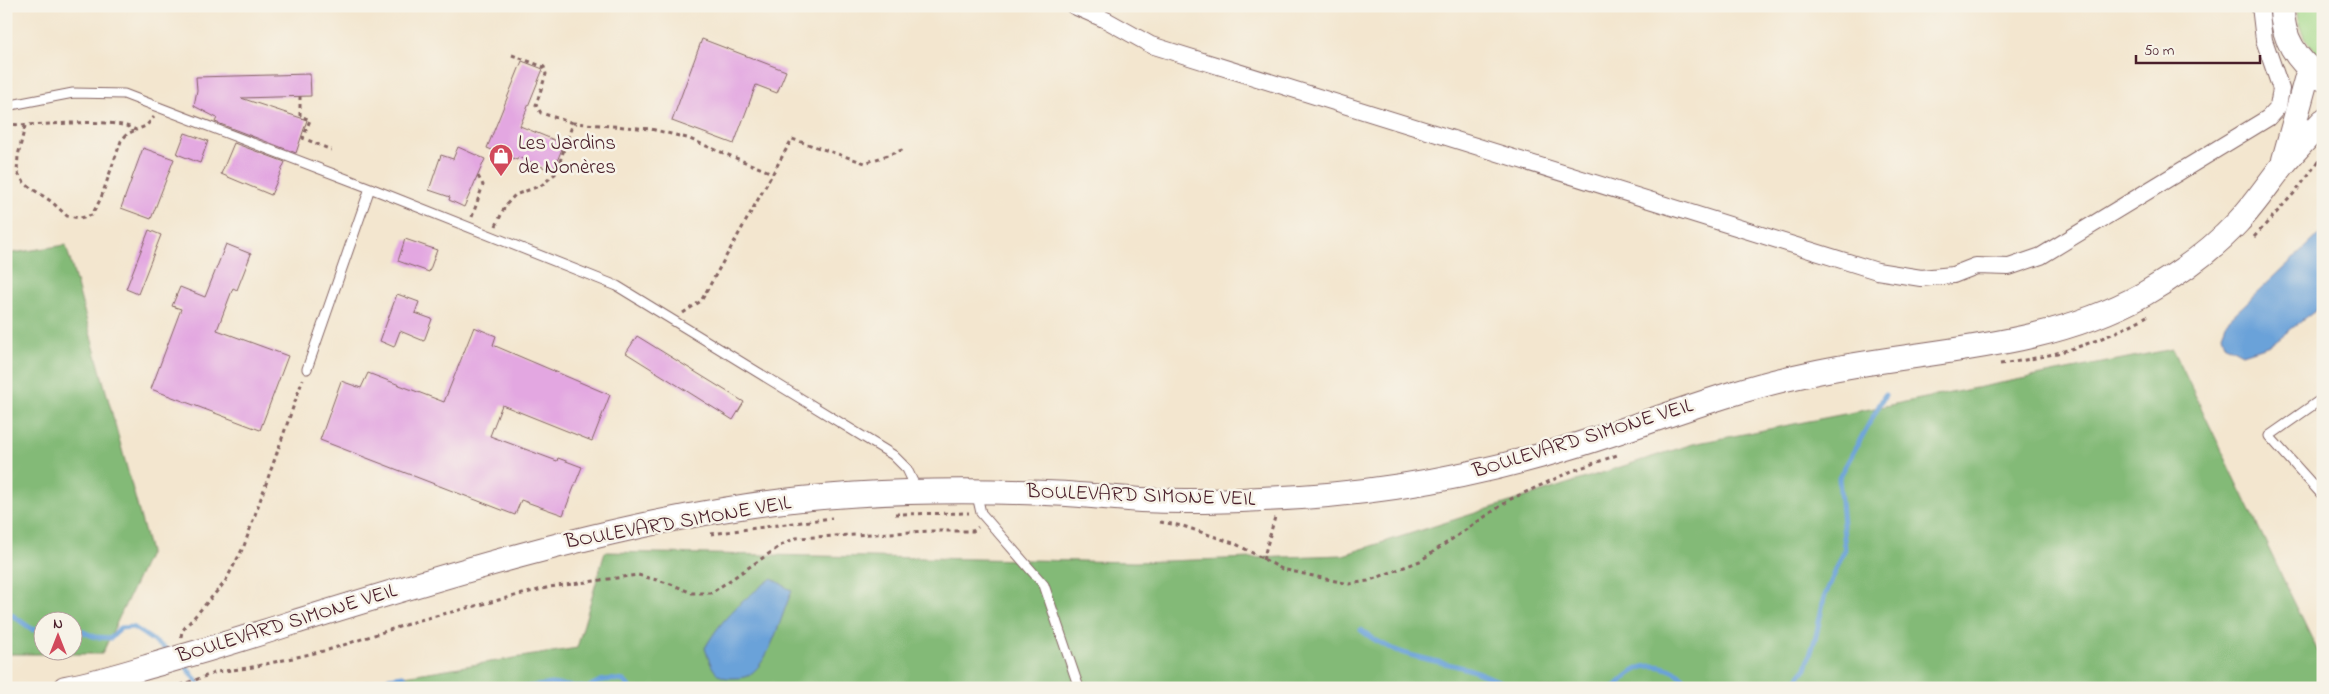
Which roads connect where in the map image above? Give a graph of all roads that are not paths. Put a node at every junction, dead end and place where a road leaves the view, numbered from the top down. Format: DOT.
graph roads {
  1 [pos="1074,6"];
  2 [pos="2260,6"];
  3 [pos="2282,6"];
  4 [pos="2316,74"];
  5 [pos="6,106"];
  6 [pos="2323,121"];
  7 [pos="2282,166"];
  8 [pos="370,188"];
  9 [pos="307,369"];
  10 [pos="2323,398"];
  11 [pos="917,492"];
  12 [pos="2323,496"];
  13 [pos="979,502"];
  14 [pos="65,688"];
  15 [pos="1078,688"];
  1 -- 2 [label="street"];
  3 -- 4 [label="main road"];
  4 -- 7 [label="main road, BOULEVARD SIMONE VEIL"];
  5 -- 8 [label="lane"];
  6 -- 7 [label="main road, BOULEVARD SIMONE VEIL"];
  7 -- 13 [label="main road, BOULEVARD SIMONE VEIL"];
  8 -- 9 [label="lane"];
  8 -- 11 [label="lane"];
  10 -- 12 [label="lane"];
  11 -- 13 [label="main road, BOULEVARD SIMONE VEIL"];
  11 -- 14 [label="main road, BOULEVARD SIMONE VEIL"];
  13 -- 15 [label="lane"];
}
